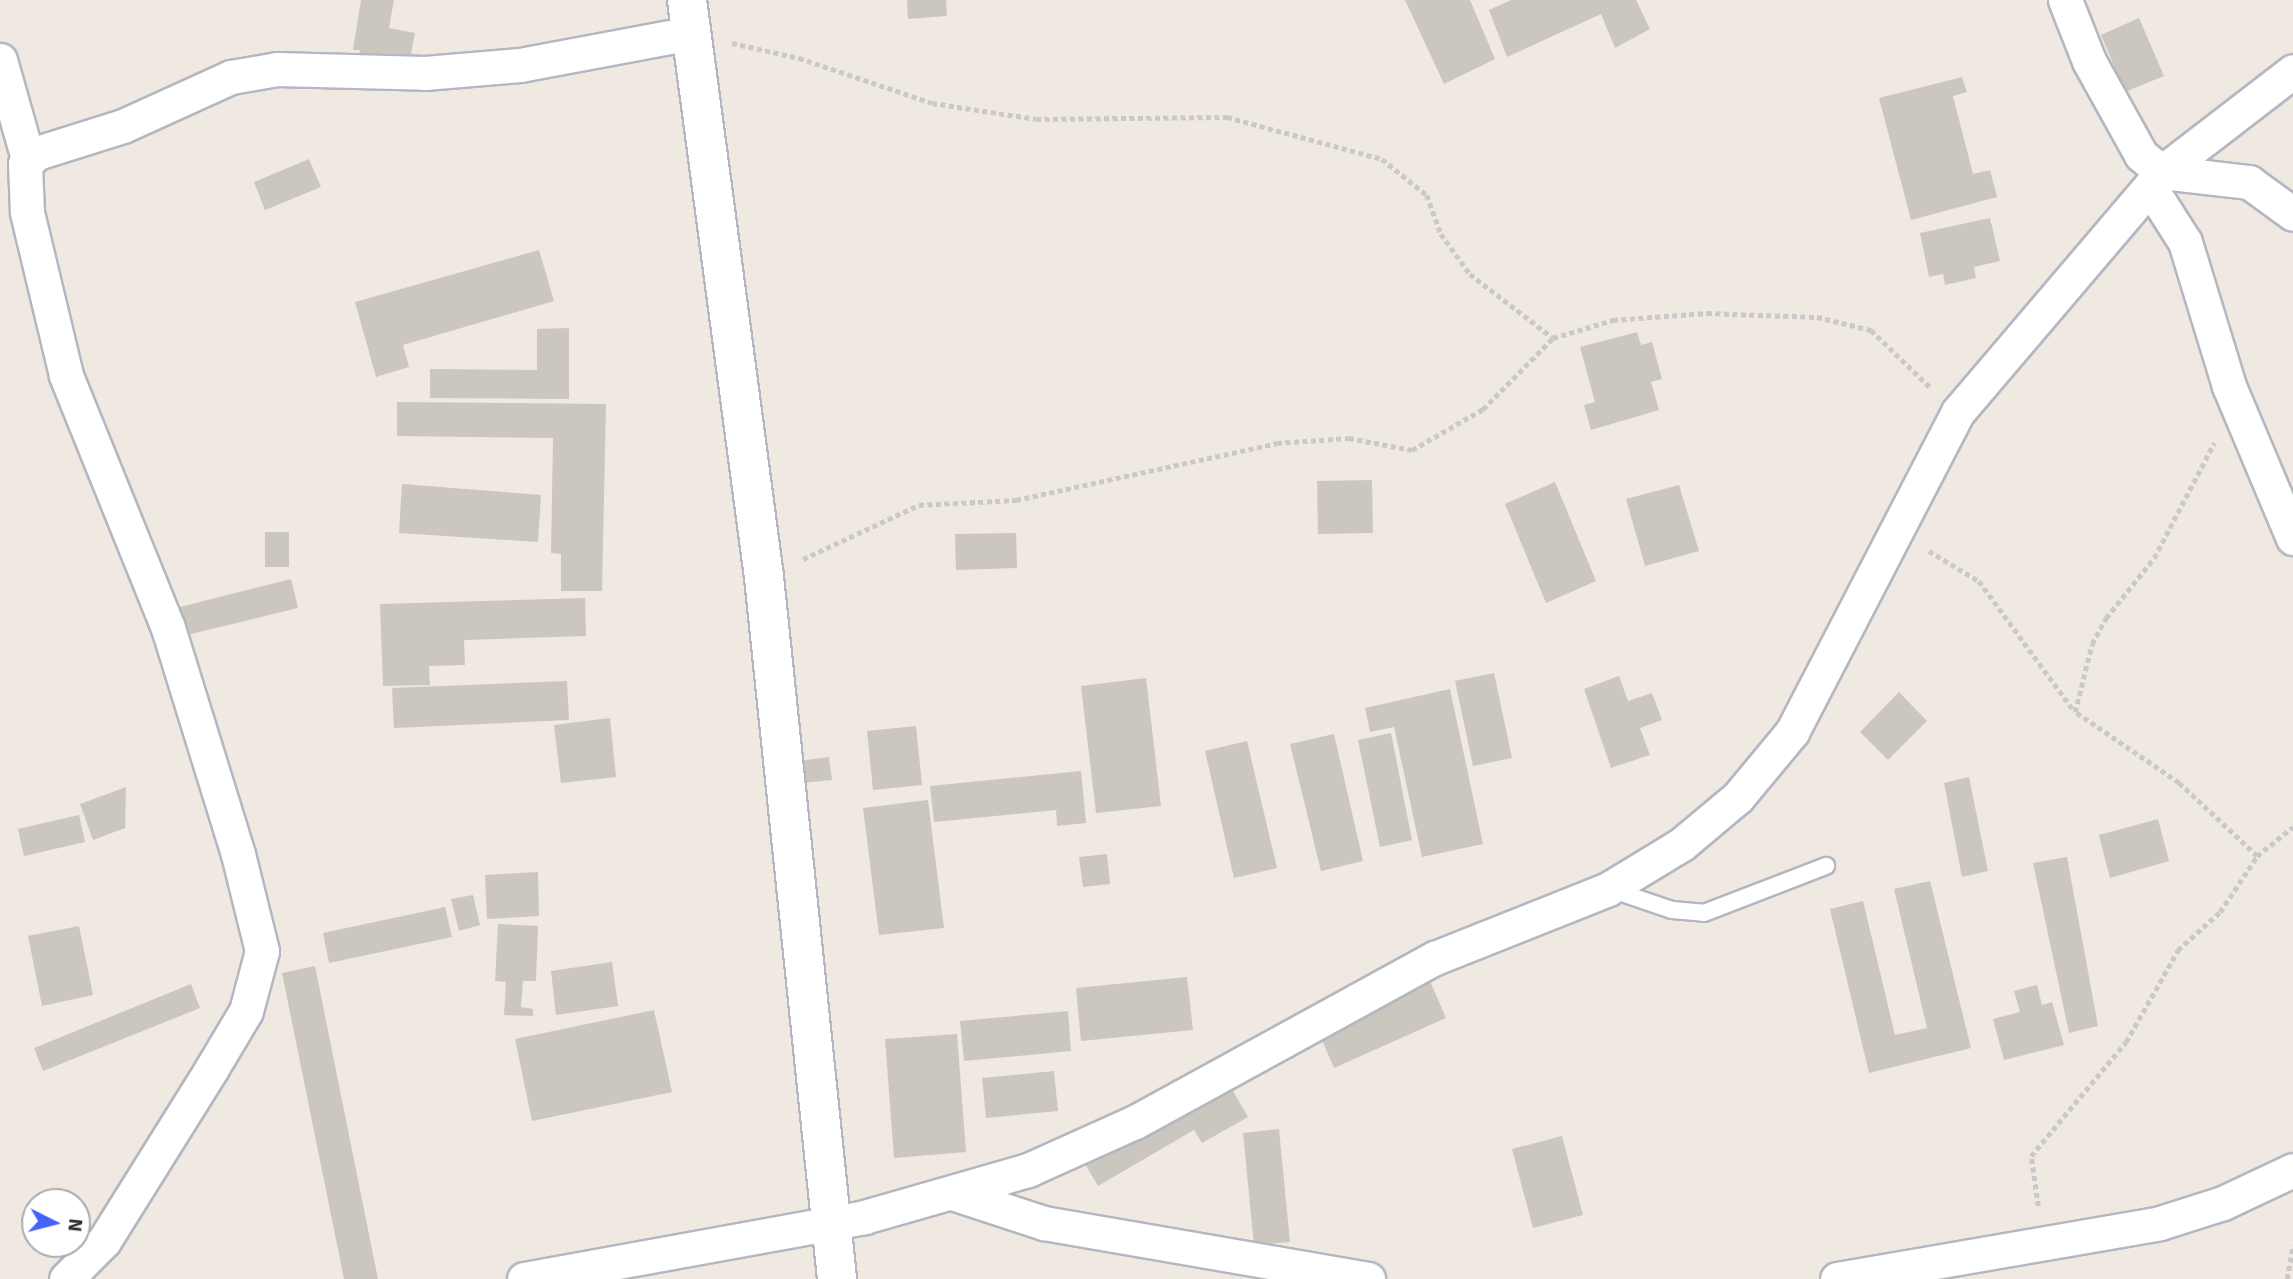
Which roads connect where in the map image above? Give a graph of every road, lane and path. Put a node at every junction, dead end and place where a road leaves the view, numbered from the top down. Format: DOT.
graph roads {
  1 [pos="2065,0"];
  2 [pos="689,17"];
  3 [pos="0,60"];
  4 [pos="2293,71"];
  5 [pos="28,159"];
  6 [pos="2156,179"];
  7 [pos="2293,214"];
  8 [pos="1553,338"];
  9 [pos="2237,407"];
  10 [pos="1958,412"];
  11 [pos="1896,530"];
  12 [pos="2293,538"];
  13 [pos="764,577"];
  14 [pos="2075,712"];
  15 [pos="2293,827"];
  16 [pos="2257,856"];
  17 [pos="1826,866"];
  18 [pos="1608,888"];
  19 [pos="2293,1170"];
  20 [pos="953,1193"];
  21 [pos="832,1222"];
  22 [pos="2043,1245"];
  23 [pos="2293,1246"];
  24 [pos="66,1279"];
  25 [pos="524,1279"];
  26 [pos="837,1279"];
  27 [pos="1368,1279"];
  28 [pos="1837,1279"];
  29 [pos="2287,1279"];
  1 -- 6 [label="street"];
  2 -- 5 [label="street"];
  2 -- 8 [label="path"];
  2 -- 13 [label="street"];
  3 -- 5 [label="street"];
  4 -- 6 [label="street"];
  5 -- 24 [label="street"];
  6 -- 7 [label="street"];
  6 -- 9 [label="street"];
  6 -- 10 [label="street"];
  8 -- 10 [label="path"];
  8 -- 13 [label="path"];
  9 -- 12 [label="street"];
  9 -- 14 [label="path"];
  10 -- 11 [label="street"];
  11 -- 14 [label="path"];
  11 -- 18 [label="street"];
  13 -- 21 [label="street"];
  14 -- 16 [label="path"];
  15 -- 16 [label="path"];
  16 -- 22 [label="path"];
  17 -- 18 [label="lane"];
  18 -- 20 [label="street"];
  19 -- 22 [label="street"];
  20 -- 21 [label="street"];
  20 -- 27 [label="street"];
  21 -- 25 [label="street"];
  21 -- 26 [label="street"];
  22 -- 28 [label="street"];
  23 -- 29 [label="path"];
}
